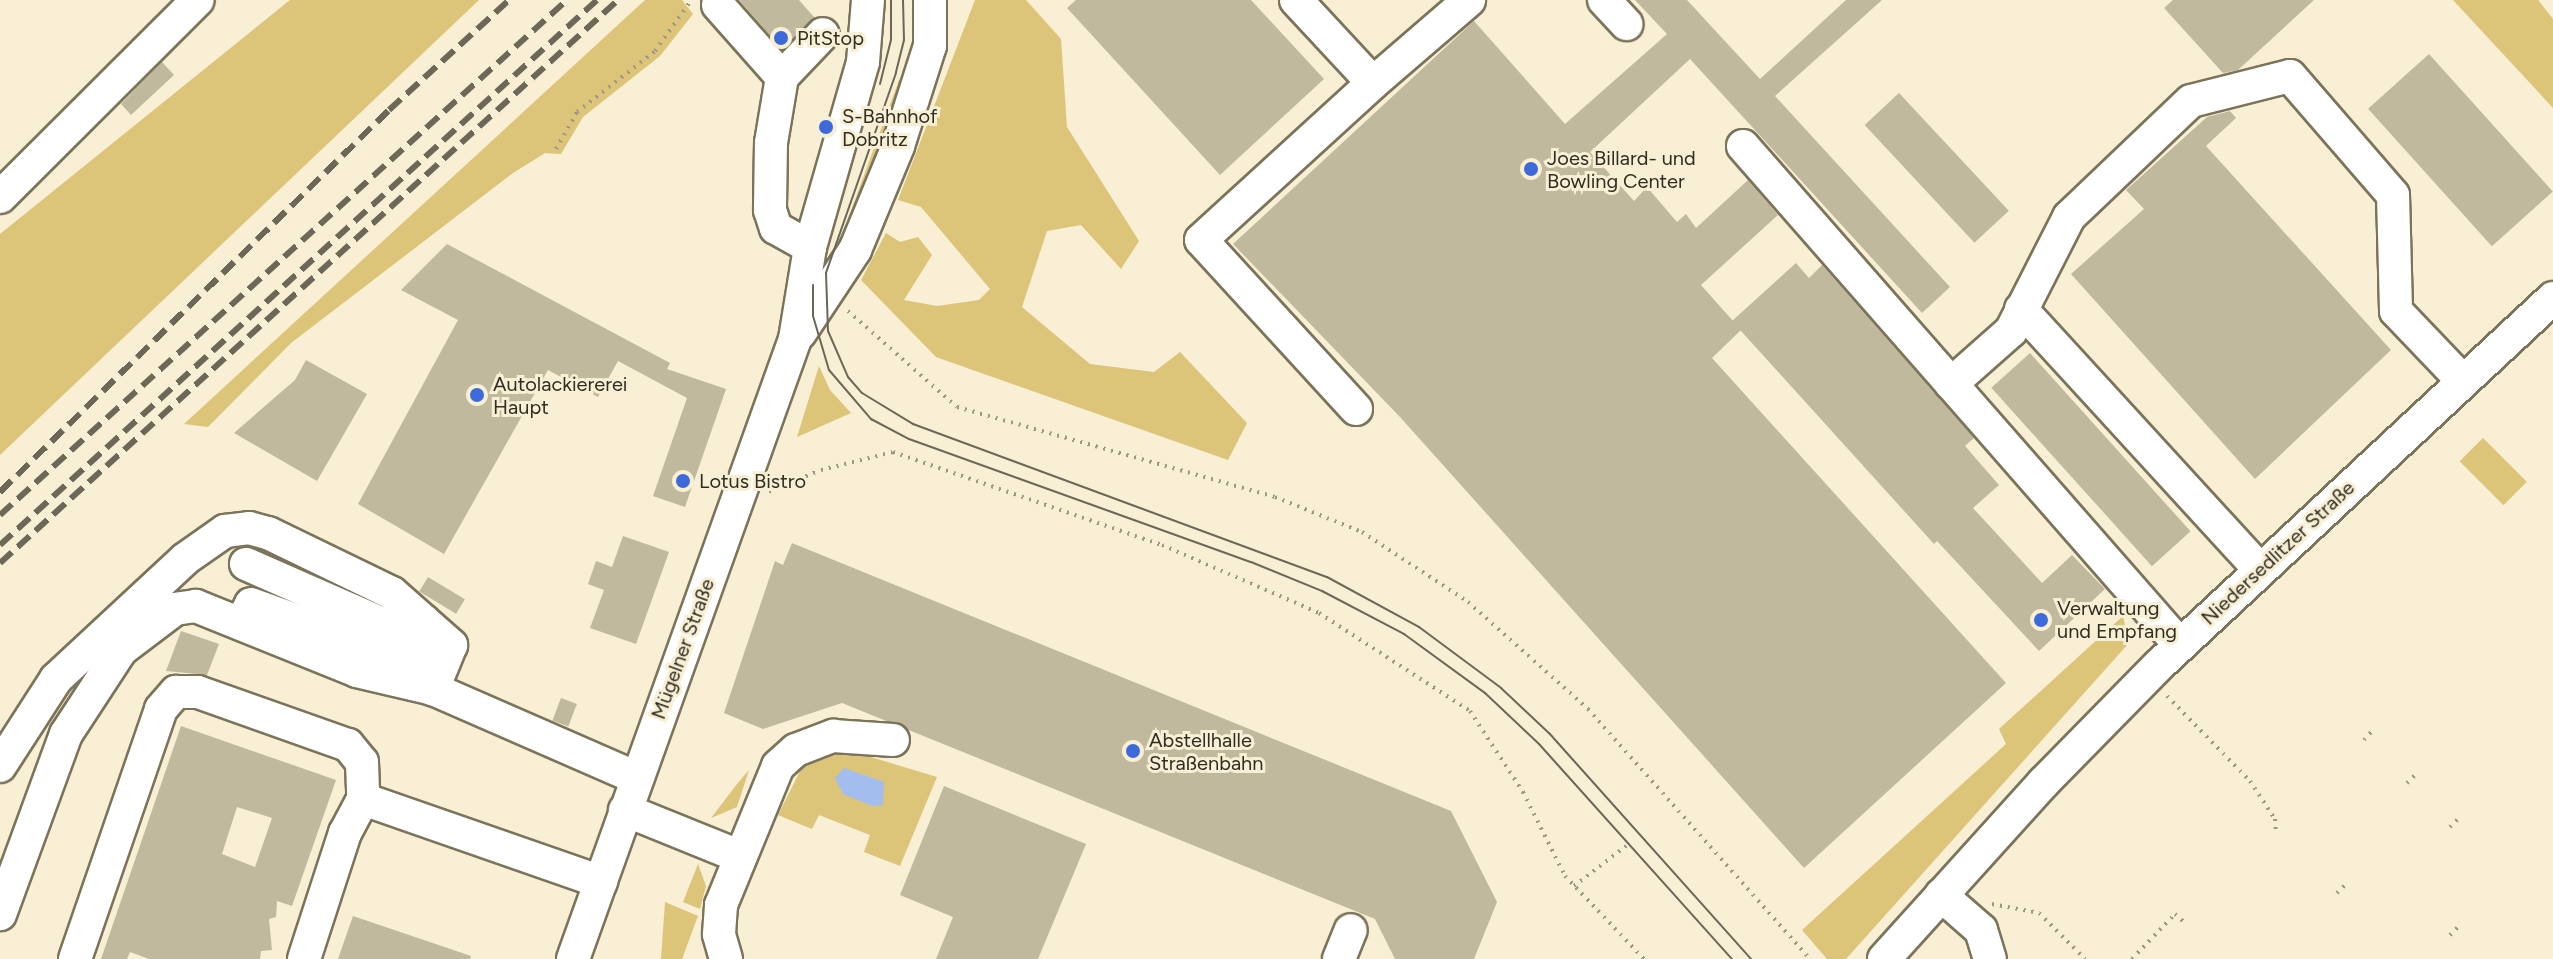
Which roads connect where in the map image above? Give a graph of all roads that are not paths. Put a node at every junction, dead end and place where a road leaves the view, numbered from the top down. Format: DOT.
graph roads {
  1 [pos="198,0"];
  2 [pos="868,0"];
  3 [pos="930,0"];
  4 [pos="1296,0"];
  5 [pos="1469,0"];
  6 [pos="1604,0"];
  7 [pos="705,2"];
  8 [pos="1626,24"];
  9 [pos="823,34"];
  10 [pos="782,77"];
  11 [pos="1373,83"];
  12 [pos="1743,146"];
  13 [pos="0,197"];
  14 [pos="810,247"];
  15 [pos="2553,298"];
  16 [pos="2021,309"];
  17 [pos="795,339"];
  18 [pos="2462,380"];
  19 [pos="1951,384"];
  20 [pos="1356,409"];
  21 [pos="246,564"];
  22 [pos="2260,570"];
  23 [pos="176,600"];
  24 [pos="241,623"];
  25 [pos="422,630"];
  26 [pos="2180,645"];
  27 [pos="77,661"];
  28 [pos="433,689"];
  29 [pos="88,702"];
  30 [pos="66,734"];
  31 [pos="893,740"];
  32 [pos="0,766"];
  33 [pos="637,778"];
  34 [pos="363,799"];
  35 [pos="625,810"];
  36 [pos="0,853"];
  37 [pos="739,856"];
  38 [pos="601,882"];
  39 [pos="1941,895"];
  40 [pos="0,914"];
  41 [pos="75,959"];
  42 [pos="304,959"];
  43 [pos="573,959"];
  44 [pos="726,959"];
  45 [pos="1884,959"];
  46 [pos="1990,959"];
  1 -- 13 [label="street"];
  2 -- 14 [label="street, Mügelner Straße"];
  3 -- 17 [label="street, Mügelner Straße"];
  4 -- 11 [label="street"];
  5 -- 11 [label="street"];
  6 -- 8 [label="street"];
  7 -- 10 [label="street"];
  9 -- 10 [label="street"];
  10 -- 14 [label="street"];
  11 -- 20 [label="street"];
  12 -- 19 [label="street"];
  14 -- 17 [label="street, Mügelner Straße"];
  15 -- 18 [label="street, Niedersedlitzer Straße"];
  16 -- 18 [label="street"];
  16 -- 19 [label="street"];
  16 -- 22 [label="street"];
  17 -- 33 [label="street, Mügelner Straße"];
  18 -- 22 [label="street, Niedersedlitzer Straße"];
  19 -- 26 [label="street"];
  21 -- 25 [label="street"];
  22 -- 26 [label="street, Niedersedlitzer Straße"];
  23 -- 24 [label="street"];
  23 -- 25 [label="street"];
  23 -- 27 [label="street"];
  23 -- 29 [label="street"];
  24 -- 25 [label="street"];
  24 -- 28 [label="street"];
  25 -- 28 [label="street"];
  26 -- 39 [label="street, Niedersedlitzer Straße"];
  27 -- 29 [label="street"];
  27 -- 32 [label="street"];
  28 -- 33 [label="street"];
  29 -- 30 [label="street"];
  30 -- 36 [label="street"];
  30 -- 40 [label="street"];
  31 -- 37 [label="street"];
  33 -- 35 [label="street, Mügelner Straße"];
  34 -- 38 [label="street"];
  34 -- 41 [label="street"];
  34 -- 42 [label="street"];
  35 -- 37 [label="street"];
  35 -- 38 [label="street, Mügelner Straße"];
  37 -- 44 [label="street"];
  38 -- 43 [label="street, Mügelner Straße"];
  39 -- 45 [label="street, Niedersedlitzer Straße"];
  39 -- 46 [label="street"];
}
